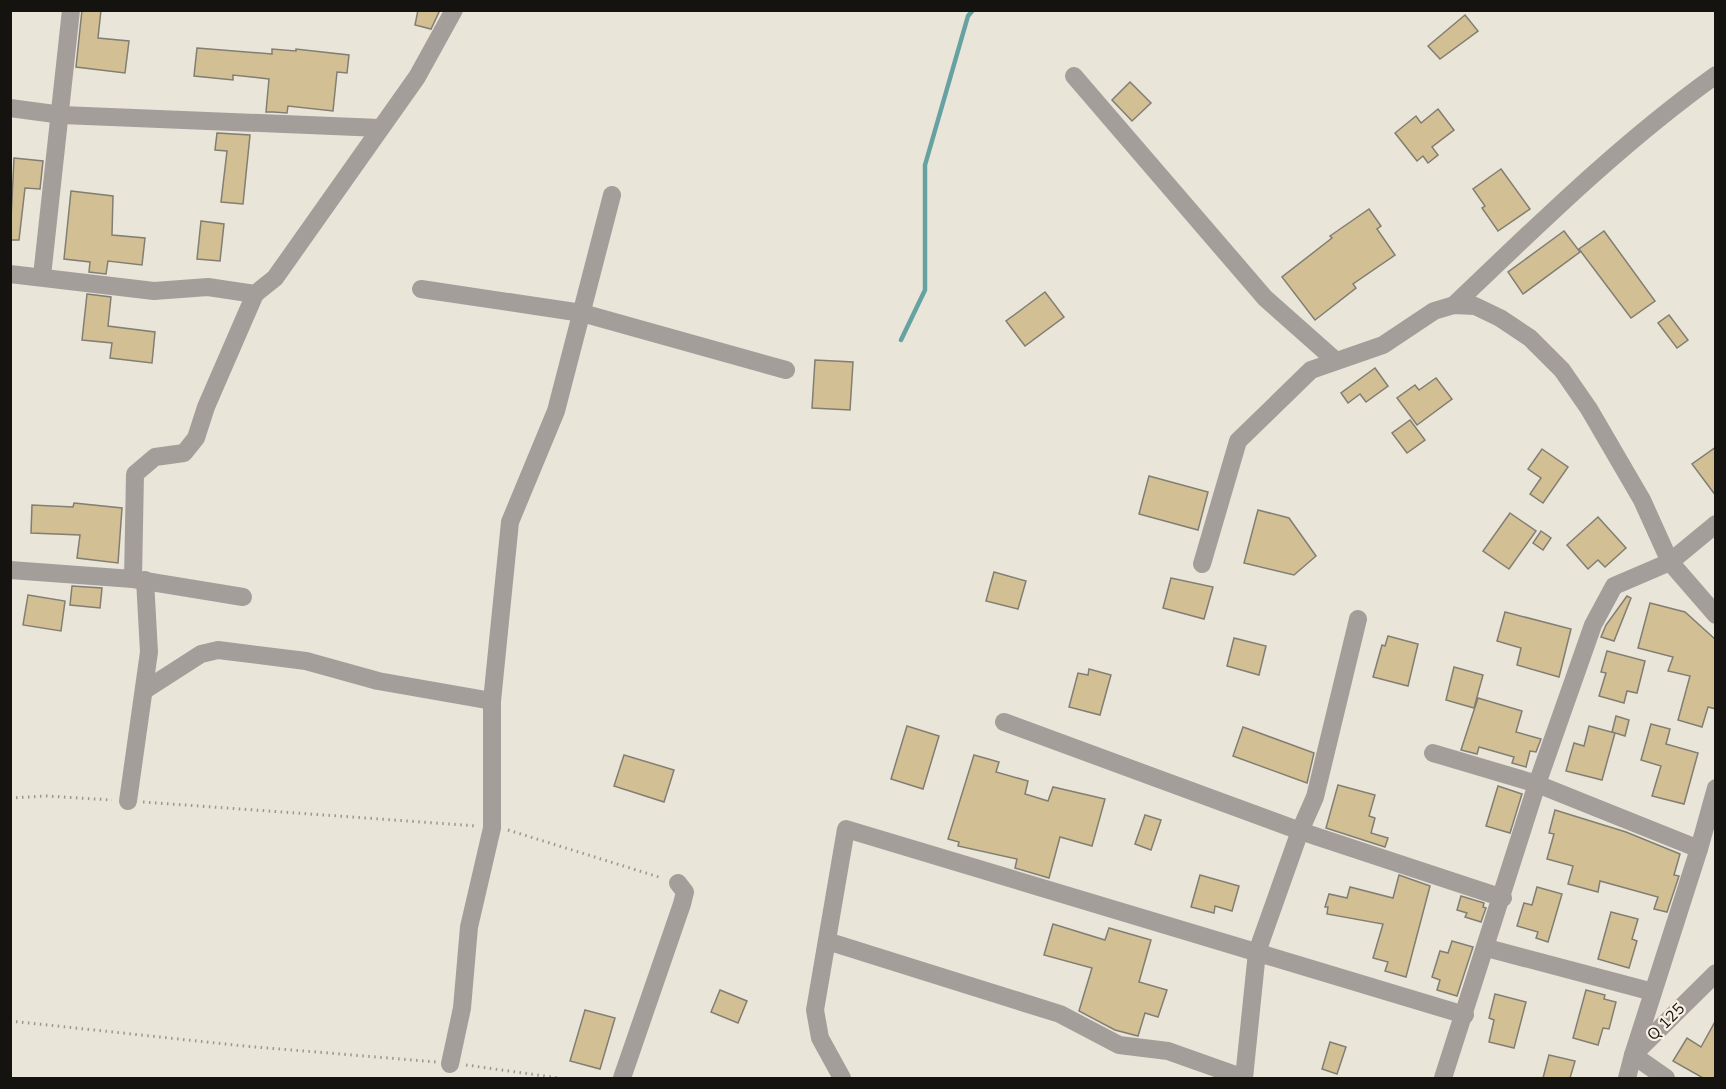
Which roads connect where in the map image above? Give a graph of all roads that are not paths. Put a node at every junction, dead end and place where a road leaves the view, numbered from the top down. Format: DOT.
graph roads {
  1 [pos="71,10"];
  2 [pos="454,10"];
  3 [pos="1716,75"];
  4 [pos="1074,76"];
  5 [pos="10,108"];
  6 [pos="62,115"];
  7 [pos="380,128"];
  8 [pos="612,195"];
  9 [pos="10,274"];
  10 [pos="42,276"];
  11 [pos="421,289"];
  12 [pos="255,294"];
  13 [pos="1454,305"];
  14 [pos="582,313"];
  15 [pos="1336,361"];
  16 [pos="786,369"];
  17 [pos="1716,524"];
  18 [pos="1670,562"];
  19 [pos="1202,564"];
  20 [pos="10,570"];
  21 [pos="139,580"];
  22 [pos="243,597"];
  23 [pos="1716,615"];
  24 [pos="1358,619"];
  25 [pos="145,690"];
  26 [pos="492,701"];
  27 [pos="1004,722"];
  28 [pos="1433,753"];
  29 [pos="1537,784"];
  30 [pos="1716,789"];
  31 [pos="128,801"];
  32 [pos="1300,831"];
  33 [pos="1699,849"];
  34 [pos="678,883"];
  35 [pos="1503,898"];
  36 [pos="827,941"];
  37 [pos="1487,948"];
  38 [pos="1257,952"];
  39 [pos="1716,973"];
  40 [pos="1653,992"];
  41 [pos="1465,1015"];
  42 [pos="1633,1055"];
  43 [pos="450,1064"];
  44 [pos="622,1078"];
  45 [pos="842,1078"];
  46 [pos="1244,1078"];
  47 [pos="1443,1078"];
  48 [pos="1627,1078"];
  49 [pos="1666,1078"];
  1 -- 6 [label="street"];
  2 -- 7 [label="street"];
  3 -- 13 [label="street"];
  4 -- 15 [label="street"];
  5 -- 6 [label="street"];
  6 -- 7 [label="street"];
  6 -- 10 [label="street"];
  7 -- 12 [label="street"];
  8 -- 14 [label="street"];
  9 -- 10 [label="street"];
  10 -- 12 [label="street"];
  11 -- 14 [label="street"];
  12 -- 21 [label="street"];
  13 -- 15 [label="street"];
  13 -- 18 [label="street"];
  14 -- 16 [label="street"];
  14 -- 26 [label="street"];
  15 -- 19 [label="street"];
  17 -- 18 [label="street"];
  18 -- 23 [label="street"];
  18 -- 29 [label="street"];
  20 -- 21 [label="street"];
  21 -- 22 [label="street"];
  21 -- 25 [label="street"];
  24 -- 32 [label="street"];
  25 -- 26 [label="street"];
  25 -- 31 [label="street"];
  26 -- 43 [label="street"];
  27 -- 32 [label="street"];
  28 -- 29 [label="street"];
  29 -- 33 [label="street"];
  29 -- 35 [label="street"];
  30 -- 33 [label="street"];
  32 -- 35 [label="street"];
  32 -- 38 [label="street"];
  33 -- 40 [label="street"];
  34 -- 44 [label="street"];
  35 -- 37 [label="street"];
  36 -- 38 [label="street"];
  36 -- 45 [label="street"];
  36 -- 46 [label="street"];
  37 -- 40 [label="street"];
  37 -- 41 [label="street"];
  38 -- 41 [label="street"];
  38 -- 46 [label="street"];
  39 -- 42 [label="street, Q 125"];
  40 -- 42 [label="street"];
  41 -- 47 [label="street"];
  42 -- 48 [label="street, Q 125"];
  42 -- 49 [label="street"];
}
